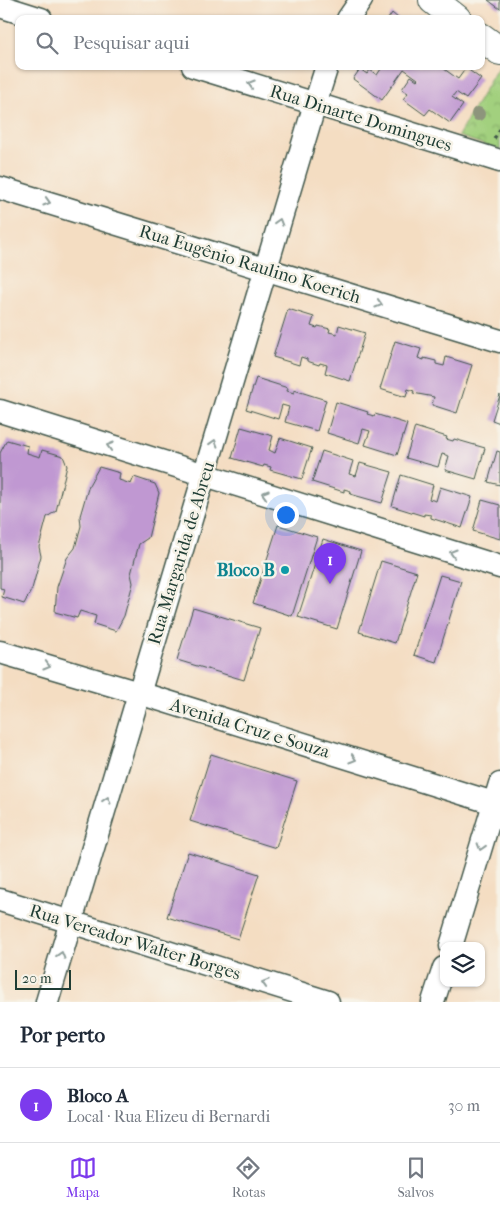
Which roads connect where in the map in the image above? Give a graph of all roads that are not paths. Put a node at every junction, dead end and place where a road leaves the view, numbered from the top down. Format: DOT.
graph roads {
  1 [pos="361,0"];
  2 [pos="433,0"];
  3 [pos="0,6"];
  4 [pos="28,15"];
  5 [pos="351,15"];
  6 [pos="452,15"];
  7 [pos="485,40"];
  8 [pos="500,51"];
  9 [pos="206,70"];
  10 [pos="326,70"];
  11 [pos="314,104"];
  12 [pos="500,161"];
  13 [pos="0,188"];
  14 [pos="266,269"];
  15 [pos="500,341"];
  16 [pos="0,411"];
  17 [pos="204,475"];
  18 [pos="500,567"];
  19 [pos="0,652"];
  20 [pos="139,693"];
  21 [pos="498,797"];
  22 [pos="0,900"];
  23 [pos="71,922"];
  24 [pos="452,942"];
  25 [pos="440,982"];
  26 [pos="47,1002"];
  27 [pos="328,1002"];
  28 [pos="434,1002"];
  1 -- 5 [label="street"];
  2 -- 6 [label="street"];
  3 -- 4 [label="street"];
  7 -- 8 [label="street"];
  11 -- 9 [label="street, Rua Dinarte Domingues, one-way"];
  10 -- 11 [label="street, Rua Margarida de Abreu"];
  11 -- 12 [label="street, Rua Dinarte Domingues"];
  14 -- 11 [label="street, Rua Margarida de Abreu, one-way"];
  13 -- 14 [label="street, Rua Eugênio Raulino Koerich, one-way"];
  14 -- 15 [label="street, Rua Eugênio Raulino Koerich, one-way"];
  17 -- 14 [label="street, Rua Margarida de Abreu, one-way"];
  17 -- 16 [label="street, one-way"];
  18 -- 17 [label="street, one-way"];
  17 -- 20 [label="street, Rua Margarida de Abreu"];
  19 -- 20 [label="street, Avenida Cruz e Souza, one-way"];
  20 -- 21 [label="street, Avenida Cruz e Souza, one-way"];
  23 -- 20 [label="street, Rua Margarida de Abreu, one-way"];
  21 -- 24 [label="street, one-way"];
  22 -- 23 [label="street, Rua Vereador Walter Borges"];
  26 -- 23 [label="street, Rua Margarida de Abreu, one-way"];
  27 -- 23 [label="street, Rua Vereador Walter Borges, one-way"];
  25 -- 28 [label="street"];
}
